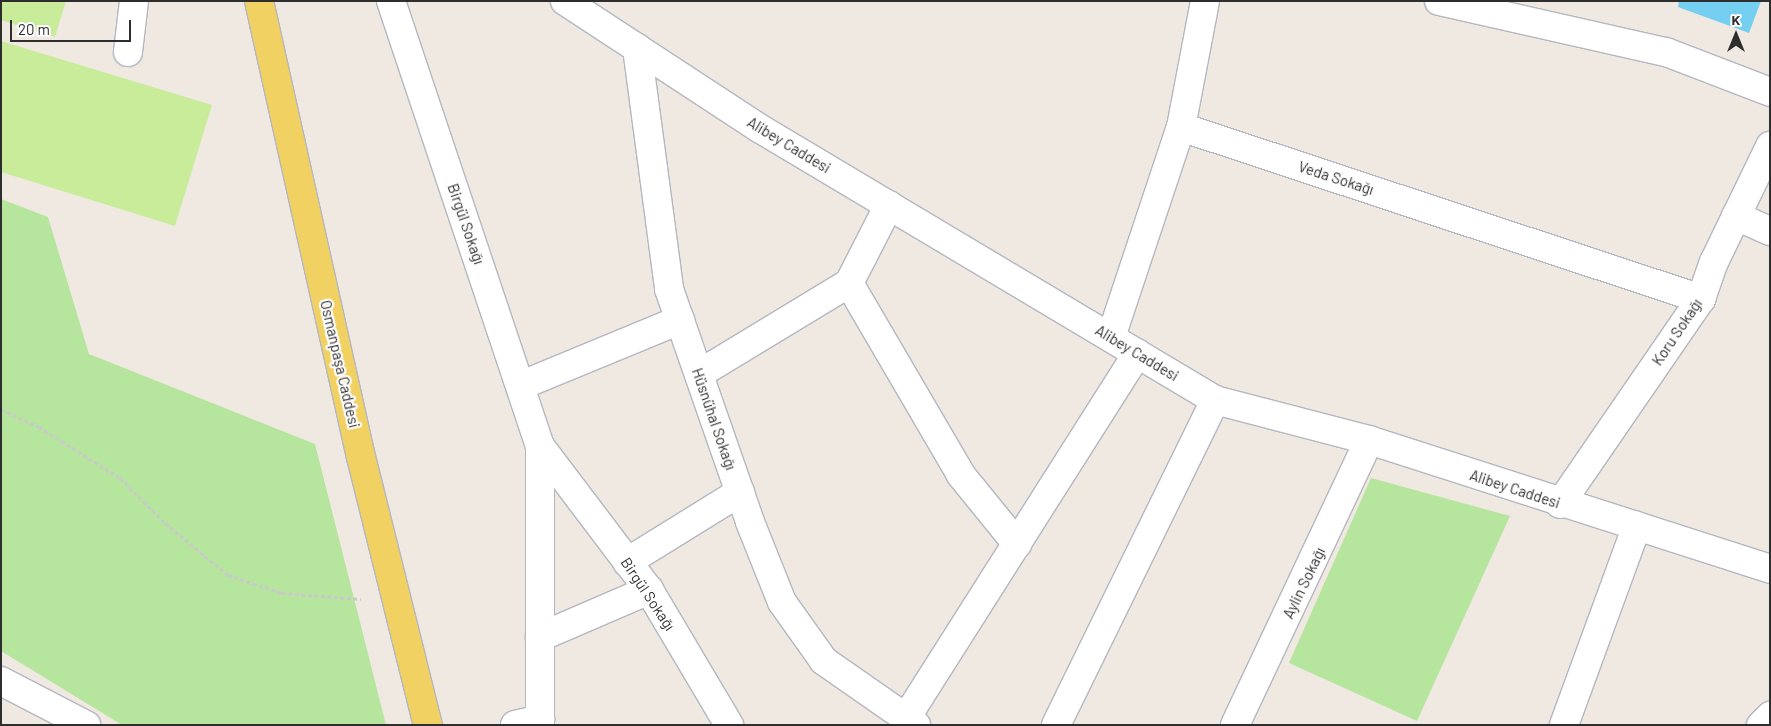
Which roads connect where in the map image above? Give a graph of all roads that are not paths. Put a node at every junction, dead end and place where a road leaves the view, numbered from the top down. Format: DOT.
graph roads {
  1 [pos="134,1"];
  2 [pos="259,1"];
  3 [pos="391,1"];
  4 [pos="564,1"];
  5 [pos="1205,1"];
  6 [pos="1439,1"];
  7 [pos="637,48"];
  8 [pos="128,52"];
  9 [pos="1770,92"];
  10 [pos="1181,127"];
  11 [pos="1770,146"];
  12 [pos="889,205"];
  13 [pos="1736,216"];
  14 [pos="1770,231"];
  15 [pos="849,283"];
  16 [pos="1701,299"];
  17 [pos="680,320"];
  18 [pos="1111,337"];
  19 [pos="1138,353"];
  20 [pos="699,374"];
  21 [pos="522,385"];
  22 [pos="1215,400"];
  23 [pos="1369,440"];
  24 [pos="540,446"];
  25 [pos="740,492"];
  26 [pos="1560,504"];
  27 [pos="1636,526"];
  28 [pos="1016,544"];
  29 [pos="627,562"];
  30 [pos="1770,569"];
  31 [pos="649,590"];
  32 [pos="540,636"];
  33 [pos="1,681"];
  34 [pos="1770,716"];
  35 [pos="911,721"];
  36 [pos="532,723"];
  37 [pos="86,725"];
  38 [pos="428,725"];
  39 [pos="730,725"];
  40 [pos="1056,725"];
  41 [pos="1235,725"];
  42 [pos="1564,725"];
  43 [pos="1761,725"];
  1 -- 8 [label="street"];
  2 -- 38 [label="main road, Osmanpaşa Caddesi"];
  3 -- 21 [label="street, Birgül Sokağı"];
  4 -- 7 [label="street, Alibey Caddesi"];
  5 -- 10 [label="street"];
  6 -- 9 [label="street"];
  7 -- 12 [label="street, Alibey Caddesi"];
  7 -- 17 [label="street, Hüsnühal Sokağı"];
  10 -- 16 [label="street, Veda Sokağı"];
  10 -- 18 [label="street"];
  11 -- 13 [label="street, Koru Sokağı"];
  12 -- 15 [label="street"];
  12 -- 18 [label="street, Alibey Caddesi"];
  13 -- 14 [label="street"];
  13 -- 16 [label="street, Koru Sokağı"];
  15 -- 20 [label="street"];
  15 -- 28 [label="street"];
  16 -- 26 [label="street, Koru Sokağı"];
  17 -- 20 [label="street, Hüsnühal Sokağı"];
  17 -- 21 [label="street"];
  18 -- 19 [label="street, Alibey Caddesi"];
  19 -- 22 [label="street, Alibey Caddesi"];
  19 -- 28 [label="street"];
  20 -- 25 [label="street, Hüsnühal Sokağı"];
  21 -- 24 [label="street, Birgül Sokağı"];
  22 -- 23 [label="street, Alibey Caddesi"];
  22 -- 40 [label="street"];
  23 -- 26 [label="street, Alibey Caddesi"];
  23 -- 41 [label="street, Aylin Sokağı"];
  24 -- 29 [label="street, Birgül Sokağı"];
  24 -- 32 [label="street, Birgül Sokağı"];
  25 -- 29 [label="street"];
  25 -- 35 [label="street, Hüsnühal Sokağı"];
  26 -- 27 [label="street, Alibey Caddesi"];
  27 -- 30 [label="street, Alibey Caddesi"];
  27 -- 42 [label="street"];
  28 -- 35 [label="street"];
  29 -- 31 [label="street, Birgül Sokağı"];
  31 -- 32 [label="street"];
  31 -- 39 [label="street, Birgül Sokağı"];
  32 -- 36 [label="street, Birgül Sokağı"];
  33 -- 37 [label="street"];
  34 -- 43 [label="street"];
}
